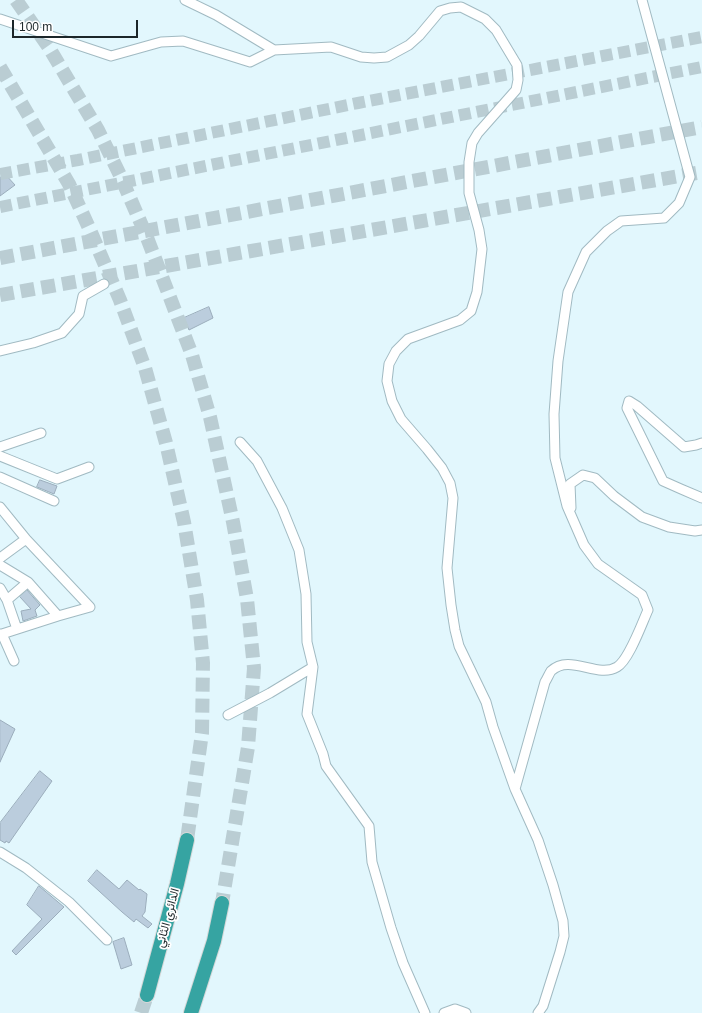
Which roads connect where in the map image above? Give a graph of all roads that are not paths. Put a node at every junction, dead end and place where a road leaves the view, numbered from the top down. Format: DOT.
graph roads {
  1 [pos="186,0"];
  2 [pos="642,0"];
  3 [pos="0,19"];
  4 [pos="274,50"];
  5 [pos="104,284"];
  6 [pos="0,351"];
  7 [pos="41,433"];
  8 [pos="240,442"];
  9 [pos="702,443"];
  10 [pos="0,447"];
  11 [pos="0,456"];
  12 [pos="89,467"];
  13 [pos="0,476"];
  14 [pos="702,498"];
  15 [pos="54,501"];
  16 [pos="0,507"];
  17 [pos="572,517"];
  18 [pos="702,530"];
  19 [pos="26,538"];
  20 [pos="0,558"];
  21 [pos="0,565"];
  22 [pos="28,582"];
  23 [pos="0,588"];
  24 [pos="7,600"];
  25 [pos="58,616"];
  26 [pos="17,629"];
  27 [pos="1,634"];
  28 [pos="14,661"];
  29 [pos="313,667"];
  30 [pos="228,715"];
  31 [pos="515,789"];
  32 [pos="187,840"];
  33 [pos="0,852"];
  34 [pos="222,903"];
  35 [pos="108,940"];
  36 [pos="147,995"];
  37 [pos="191,1013"];
  38 [pos="425,1013"];
  39 [pos="444,1013"];
  40 [pos="466,1013"];
  41 [pos="538,1013"];
  1 -- 4 [label="street"];
  2 -- 17 [label="street"];
  3 -- 4 [label="street"];
  4 -- 31 [label="street"];
  5 -- 6 [label="street"];
  7 -- 10 [label="street"];
  8 -- 29 [label="street"];
  9 -- 14 [label="street"];
  11 -- 12 [label="street"];
  13 -- 15 [label="street"];
  16 -- 19 [label="street"];
  17 -- 18 [label="street"];
  17 -- 31 [label="street"];
  19 -- 20 [label="street"];
  19 -- 25 [label="street"];
  21 -- 22 [label="street"];
  22 -- 24 [label="street"];
  22 -- 25 [label="street"];
  23 -- 24 [label="street"];
  24 -- 26 [label="street"];
  25 -- 26 [label="street"];
  26 -- 27 [label="street"];
  27 -- 28 [label="street"];
  29 -- 30 [label="street"];
  29 -- 38 [label="street"];
  31 -- 41 [label="street"];
  32 -- 36 [label="highway, الدائري الثاني"];
  33 -- 35 [label="street"];
  34 -- 37 [label="highway"];
  39 -- 40 [label="street"];
}
